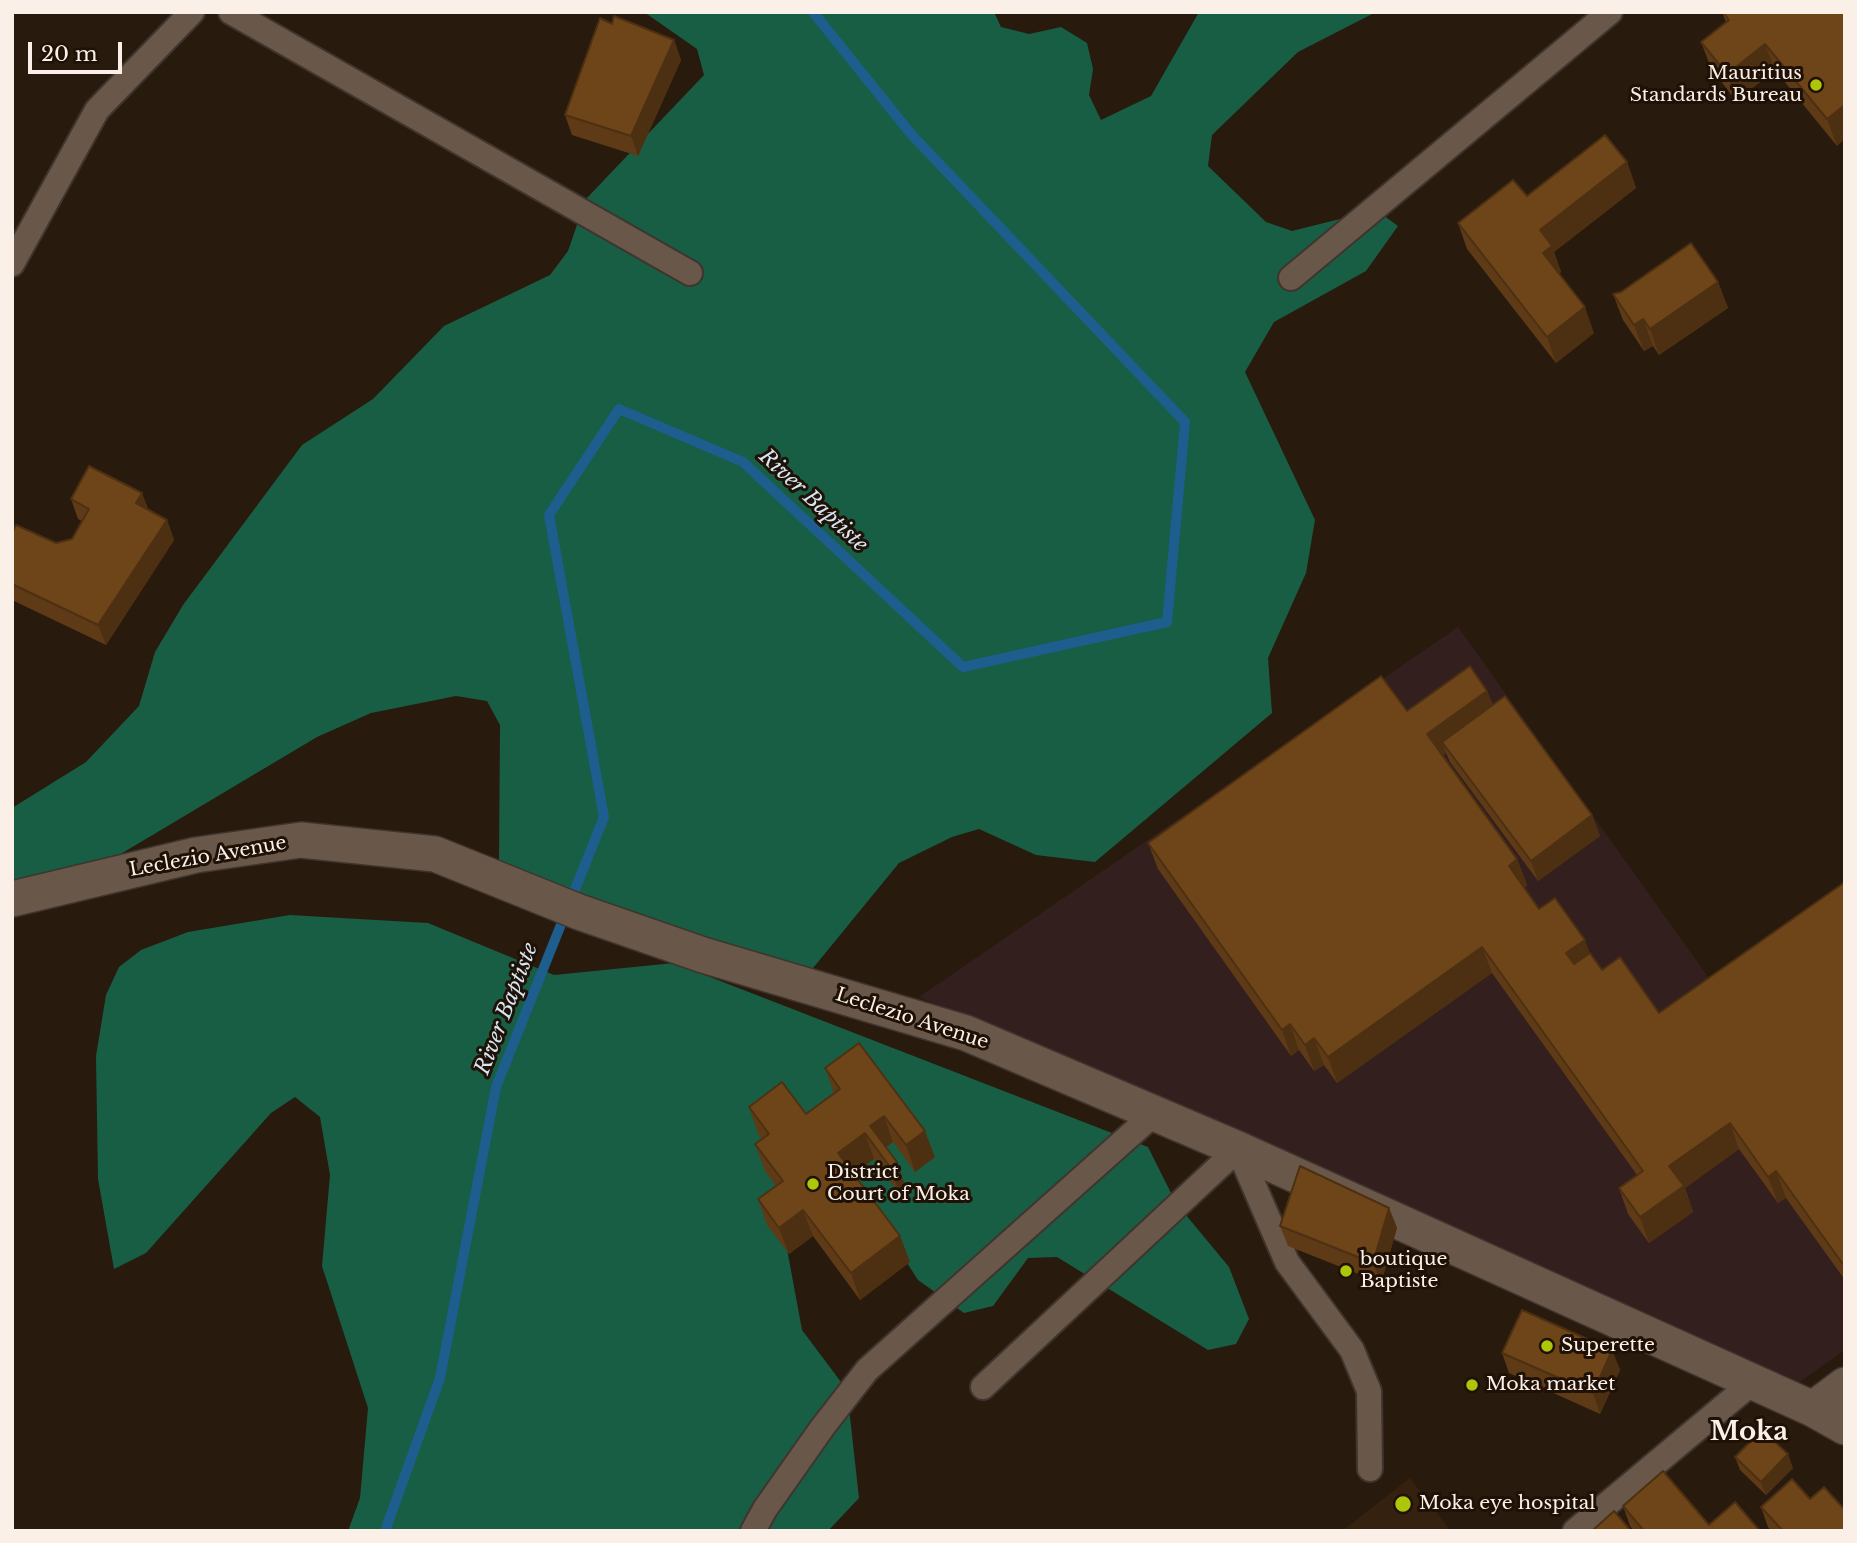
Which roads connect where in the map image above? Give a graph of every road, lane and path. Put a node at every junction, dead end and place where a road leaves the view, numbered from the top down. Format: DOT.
graph roads {
  1 [pos="192,12"];
  2 [pos="231,12"];
  3 [pos="1610,12"];
  4 [pos="12,264"];
  5 [pos="690,272"];
  6 [pos="1292,278"];
  7 [pos="12,899"];
  8 [pos="1154,1113"];
  9 [pos="1238,1149"];
  10 [pos="1753,1382"];
  11 [pos="1845,1385"];
  12 [pos="983,1387"];
  13 [pos="1813,1409"];
  14 [pos="1845,1427"];
  15 [pos="1370,1469"];
  16 [pos="753,1531"];
  17 [pos="1575,1531"];
  1 -- 4 [label="street"];
  2 -- 5 [label="street"];
  3 -- 6 [label="street"];
  7 -- 8 [label="main road, Leclezio Avenue"];
  8 -- 9 [label="main road, Leclezio Avenue"];
  8 -- 16 [label="street"];
  9 -- 10 [label="main road, Leclezio Avenue"];
  9 -- 12 [label="street"];
  9 -- 15 [label="street"];
  10 -- 13 [label="main road, Leclezio Avenue"];
  10 -- 17 [label="street"];
  11 -- 13 [label="main road"];
  13 -- 14 [label="main road, Leclezio Avenue"];
}
